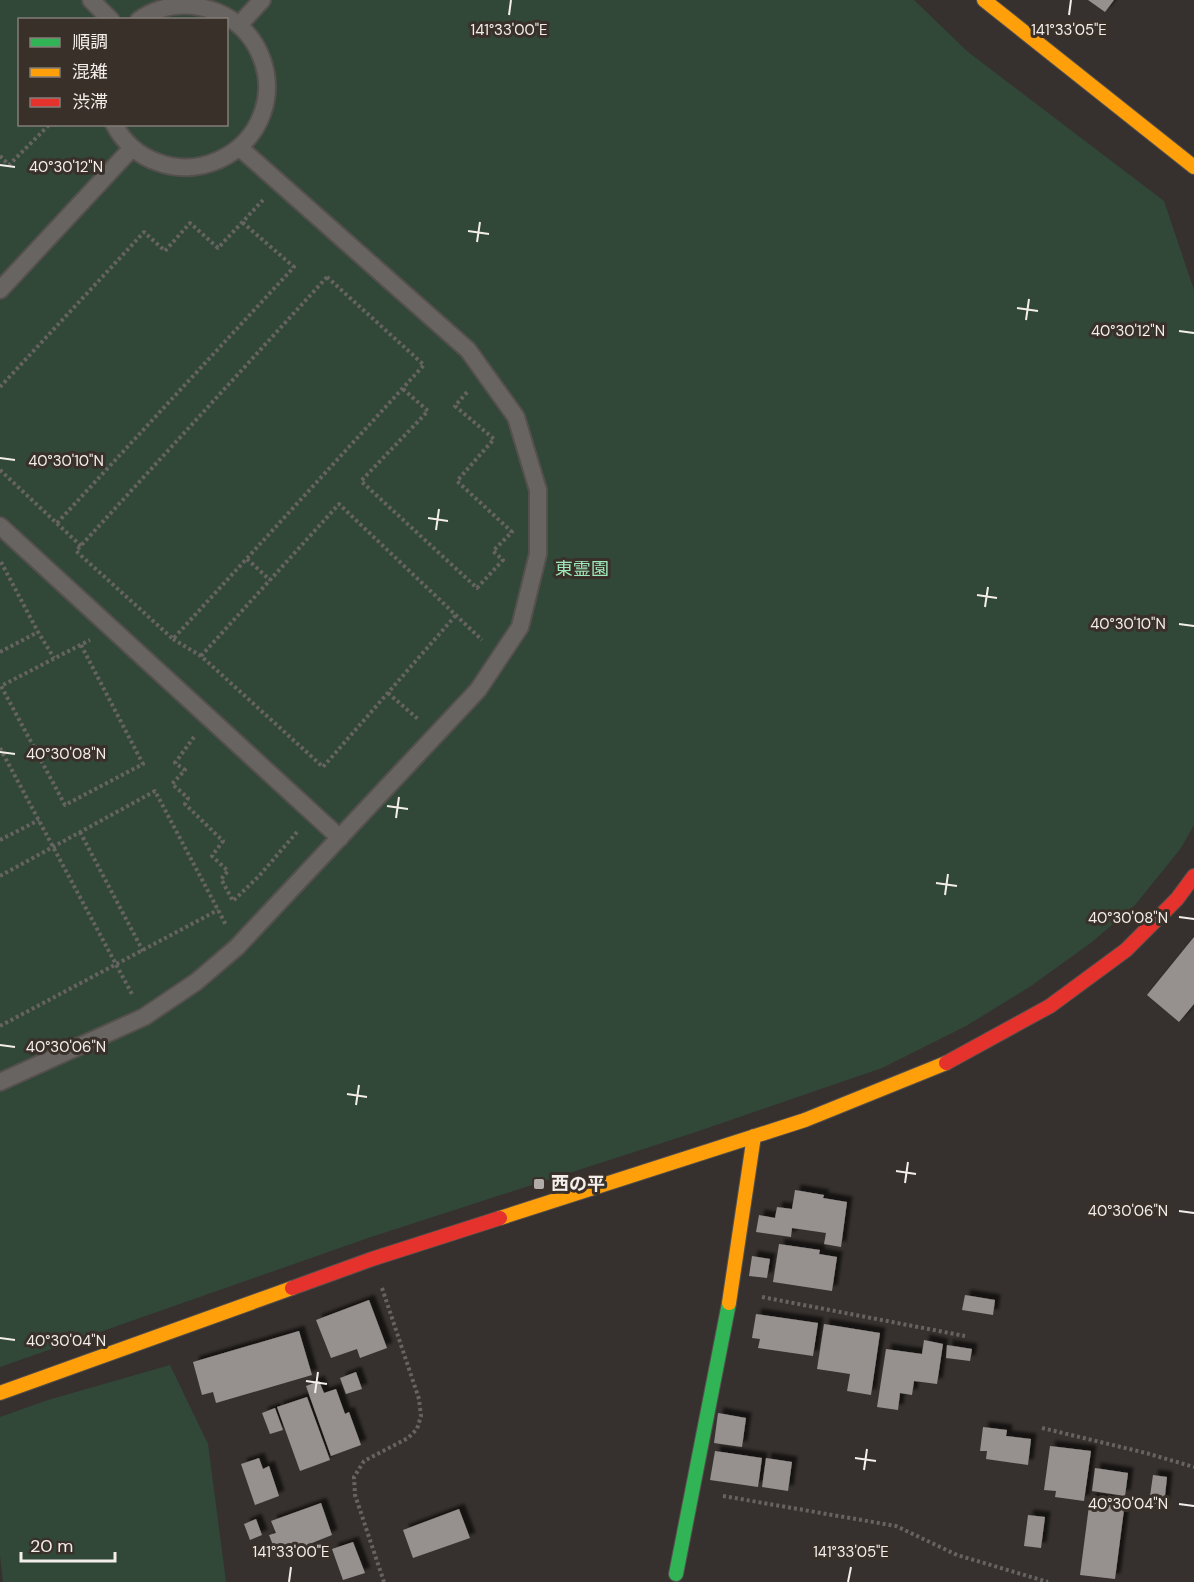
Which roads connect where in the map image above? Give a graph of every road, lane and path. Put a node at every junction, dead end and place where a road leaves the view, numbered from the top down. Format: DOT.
graph roads {
  1 [pos="91,0"];
  2 [pos="262,0"];
  3 [pos="984,0"];
  4 [pos="109,18"];
  5 [pos="142,18"];
  6 [pos="239,25"];
  7 [pos="48,126"];
  8 [pos="115,126"];
  9 [pos="132,148"];
  10 [pos="240,148"];
  11 [pos="0,156"];
  12 [pos="1194,167"];
  13 [pos="279,182"];
  14 [pos="242,222"];
  15 [pos="0,290"];
  16 [pos="484,372"];
  17 [pos="0,387"];
  18 [pos="403,389"];
  19 [pos="0,470"];
  20 [pos="57,523"];
  21 [pos="0,526"];
  22 [pos="81,546"];
  23 [pos="247,559"];
  24 [pos="0,561"];
  25 [pos="270,580"];
  26 [pos="456,615"];
  27 [pos="111,628"];
  28 [pos="38,632"];
  29 [pos="173,639"];
  30 [pos="81,645"];
  31 [pos="0,652"];
  32 [pos="201,656"];
  33 [pos="500,657"];
  34 [pos="54,658"];
  35 [pos="388,693"];
  36 [pos="209,718"];
  37 [pos="436,735"];
  38 [pos="0,748"];
  39 [pos="313,813"];
  40 [pos="39,820"];
  41 [pos="80,832"];
  42 [pos="340,837"];
  43 [pos="0,840"];
  44 [pos="53,847"];
  45 [pos="0,876"];
  46 [pos="1194,876"];
  47 [pos="218,910"];
  48 [pos="237,946"];
  49 [pos="143,951"];
  50 [pos="116,965"];
  51 [pos="144,1017"];
  52 [pos="0,1026"];
  53 [pos="0,1082"];
  54 [pos="754,1136"];
  55 [pos="372,1258"];
  56 [pos="731,1292"];
  57 [pos="964,1335"];
  58 [pos="0,1393"];
  59 [pos="1042,1428"];
  60 [pos="1194,1467"];
  61 [pos="693,1491"];
  62 [pos="676,1574"];
  63 [pos="384,1582"];
  64 [pos="1048,1582"];
  1 -- 4 [label="lane"];
  2 -- 6 [label="lane"];
  3 -- 12 [label="street"];
  5 -- 6 [label="lane"];
  6 -- 10 [label="lane"];
  7 -- 11 [label="path"];
  8 -- 9 [label="lane"];
  9 -- 10 [label="lane"];
  9 -- 15 [label="lane"];
  10 -- 13 [label="lane"];
  13 -- 14 [label="path"];
  13 -- 16 [label="lane"];
  14 -- 17 [label="path"];
  14 -- 20 [label="path"];
  16 -- 18 [label="path"];
  16 -- 33 [label="lane"];
  18 -- 22 [label="path"];
  18 -- 23 [label="path"];
  19 -- 20 [label="path"];
  20 -- 22 [label="path"];
  21 -- 27 [label="lane"];
  22 -- 29 [label="path"];
  23 -- 25 [label="path"];
  23 -- 29 [label="path"];
  24 -- 28 [label="path"];
  25 -- 26 [label="path"];
  25 -- 32 [label="path"];
  26 -- 33 [label="path"];
  26 -- 35 [label="path"];
  27 -- 30 [label="path"];
  27 -- 36 [label="lane"];
  28 -- 31 [label="path"];
  28 -- 34 [label="path"];
  29 -- 32 [label="path"];
  30 -- 34 [label="path"];
  30 -- 34 [label="path"];
  32 -- 35 [label="path"];
  33 -- 37 [label="lane"];
  35 -- 37 [label="path"];
  36 -- 39 [label="lane"];
  36 -- 39 [label="path"];
  37 -- 42 [label="lane"];
  38 -- 40 [label="path"];
  39 -- 42 [label="lane"];
  40 -- 43 [label="path"];
  40 -- 44 [label="path"];
  41 -- 44 [label="path"];
  41 -- 47 [label="path"];
  41 -- 49 [label="path"];
  42 -- 48 [label="lane"];
  44 -- 45 [label="path"];
  44 -- 50 [label="path"];
  46 -- 54 [label="street"];
  47 -- 48 [label="path"];
  47 -- 49 [label="path"];
  48 -- 51 [label="lane"];
  49 -- 50 [label="path"];
  50 -- 51 [label="path"];
  50 -- 52 [label="path"];
  51 -- 53 [label="lane"];
  54 -- 55 [label="street"];
  54 -- 56 [label="street"];
  55 -- 58 [label="street"];
  55 -- 63 [label="path"];
  56 -- 57 [label="path"];
  56 -- 61 [label="street"];
  59 -- 60 [label="path"];
  61 -- 62 [label="street"];
  61 -- 64 [label="path"];
}
